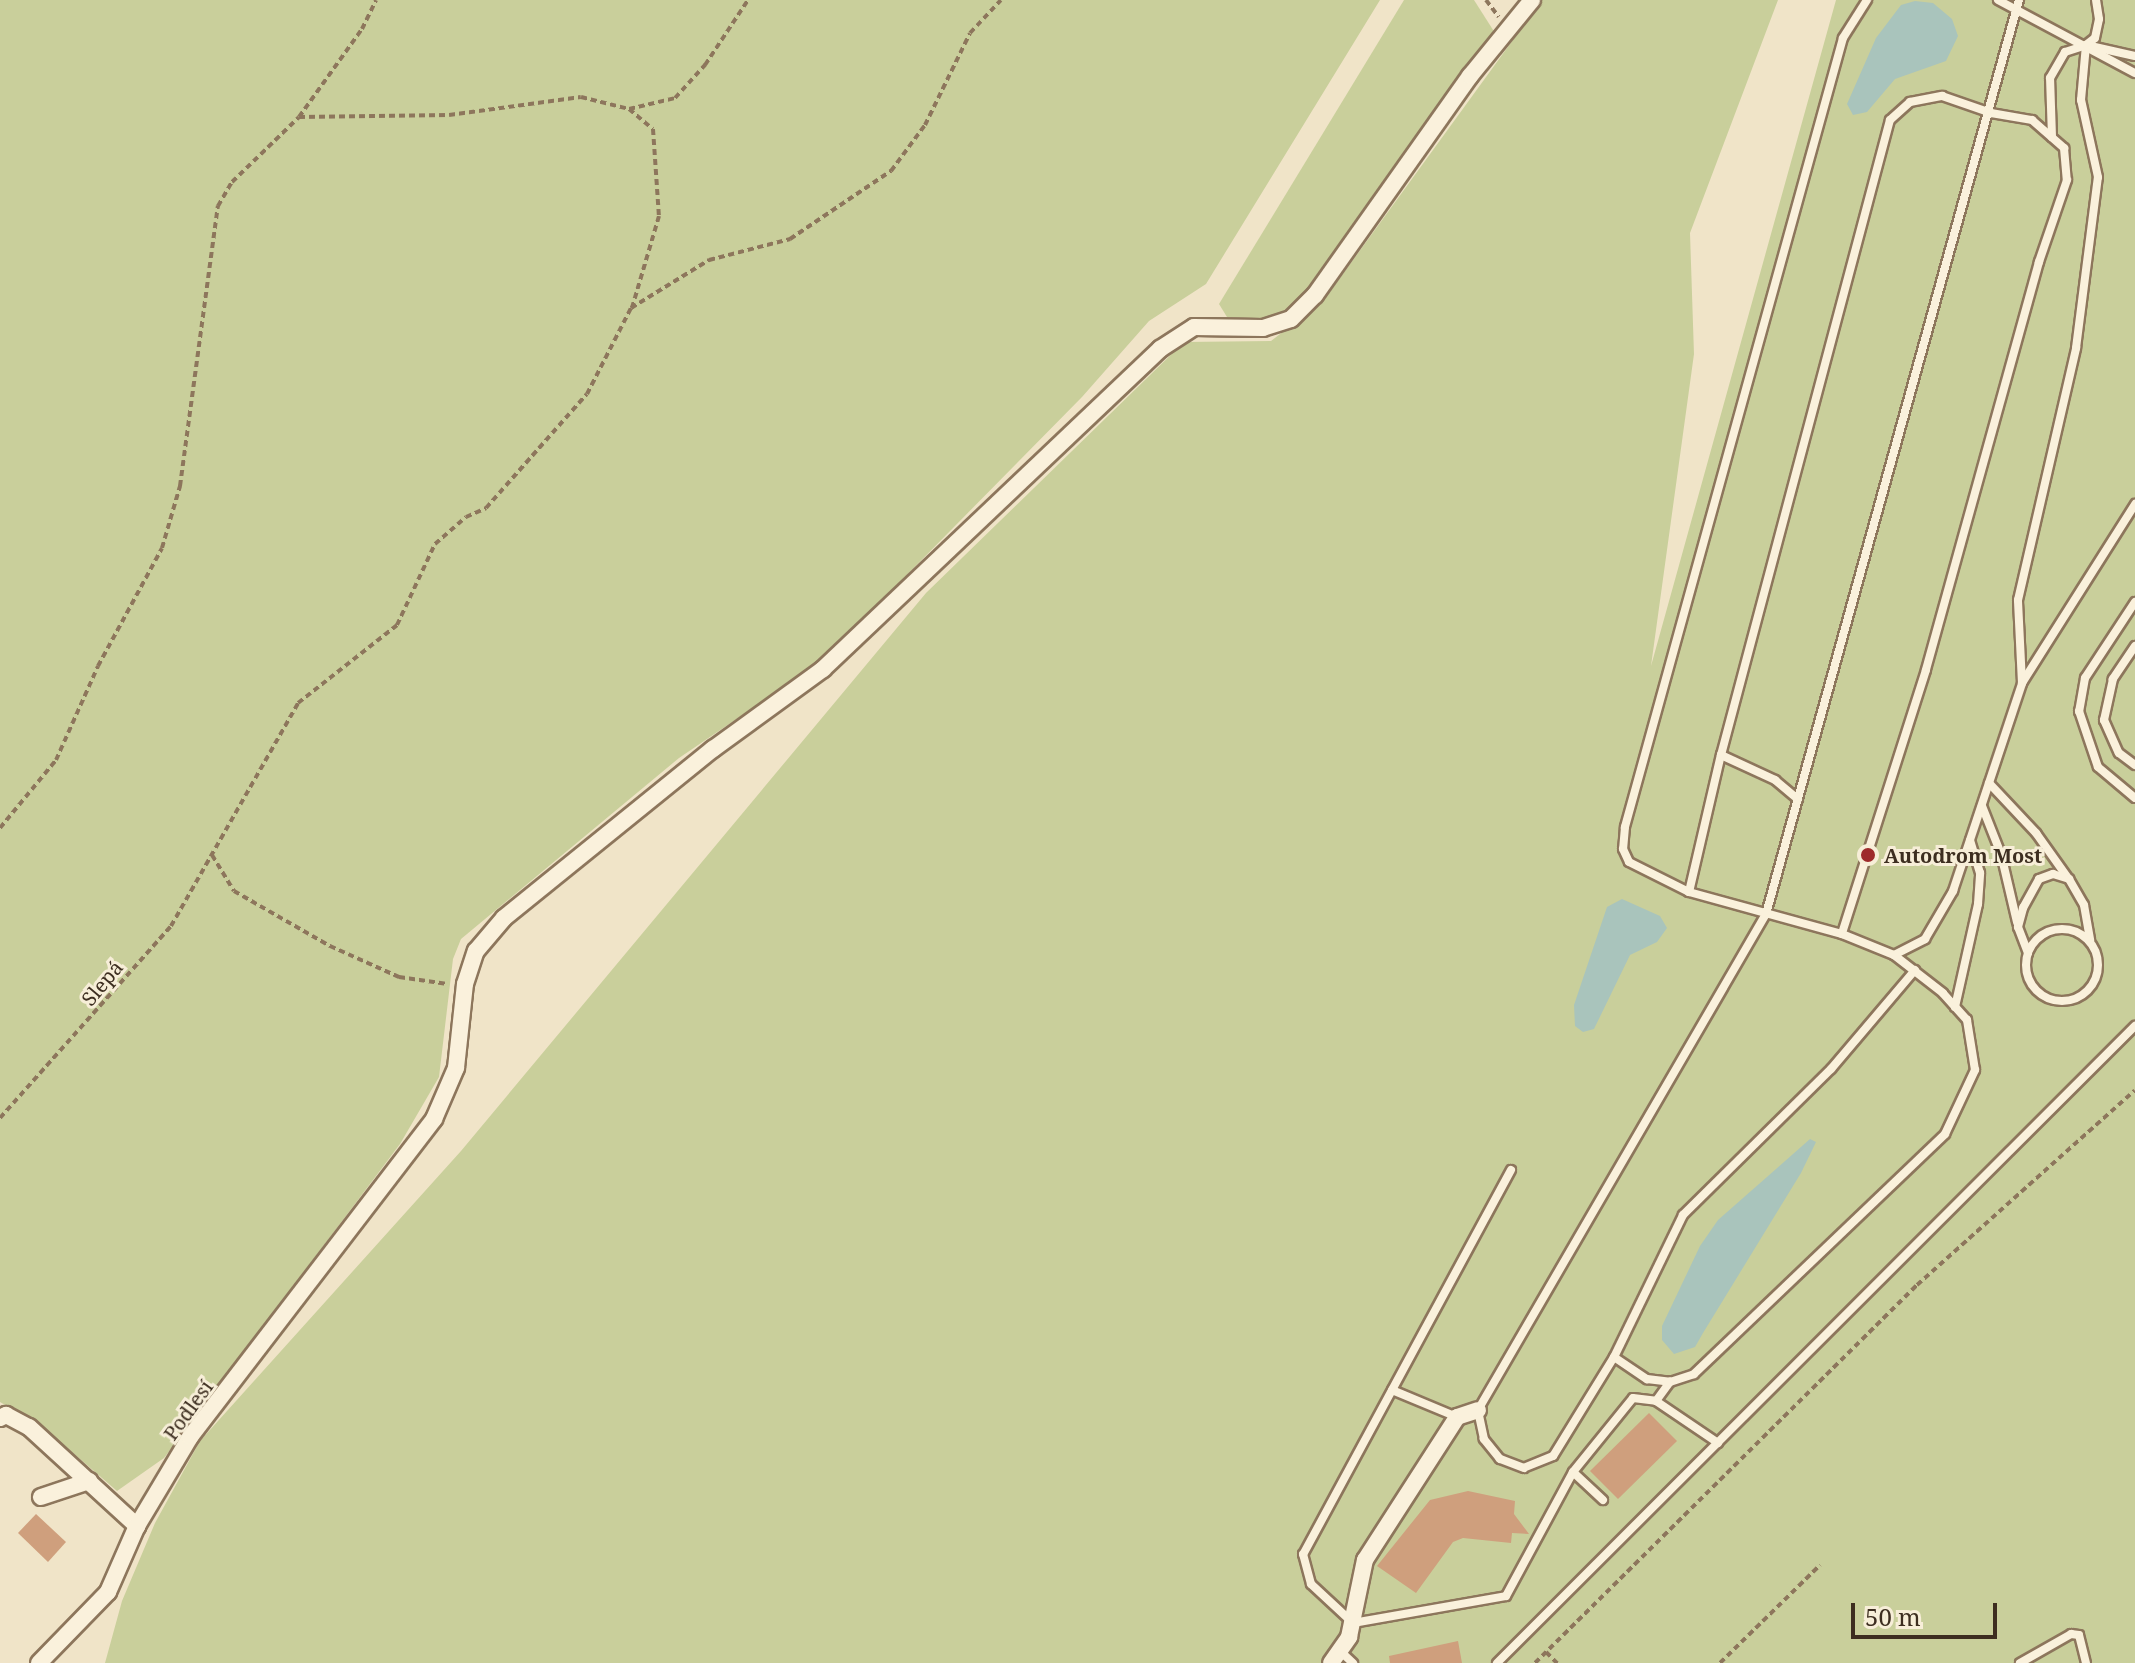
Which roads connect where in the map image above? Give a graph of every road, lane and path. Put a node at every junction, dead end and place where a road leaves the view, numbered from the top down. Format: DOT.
graph roads {
  1 [pos="376,0"];
  2 [pos="748,0"];
  3 [pos="1001,0"];
  4 [pos="1532,0"];
  5 [pos="1867,0"];
  6 [pos="1998,0"];
  7 [pos="2096,0"];
  8 [pos="2018,4"];
  9 [pos="2086,45"];
  10 [pos="2135,56"];
  11 [pos="2135,73"];
  12 [pos="629,109"];
  13 [pos="1991,113"];
  14 [pos="299,117"];
  15 [pos="2052,137"];
  16 [pos="631,308"];
  17 [pos="2135,504"];
  18 [pos="2135,602"];
  19 [pos="2135,646"];
  20 [pos="2022,683"];
  21 [pos="1721,755"];
  22 [pos="2135,765"];
  23 [pos="1989,783"];
  24 [pos="2135,798"];
  25 [pos="1798,799"];
  26 [pos="1982,806"];
  27 [pos="0,828"];
  28 [pos="1970,840"];
  29 [pos="212,855"];
  30 [pos="2069,879"];
  31 [pos="1689,892"];
  32 [pos="1766,914"];
  33 [pos="2018,927"];
  34 [pos="1842,934"];
  35 [pos="2090,940"];
  36 [pos="2028,953"];
  37 [pos="1894,955"];
  38 [pos="1915,970"];
  39 [pos="465,984"];
  40 [pos="1955,1007"];
  41 [pos="2135,1026"];
  42 [pos="2135,1090"];
  43 [pos="0,1118"];
  44 [pos="1511,1170"];
  45 [pos="1614,1357"];
  46 [pos="1670,1382"];
  47 [pos="1392,1390"];
  48 [pos="1656,1401"];
  49 [pos="1478,1410"];
  50 [pos="1457,1417"];
  51 [pos="0,1418"];
  52 [pos="1718,1443"];
  53 [pos="1573,1472"];
  54 [pos="89,1481"];
  55 [pos="41,1497"];
  56 [pos="1603,1500"];
  57 [pos="137,1526"];
  58 [pos="1820,1565"];
  59 [pos="1353,1623"];
  60 [pos="1546,1652"];
  61 [pos="1341,1659"];
  62 [pos="39,1663"];
  63 [pos="1497,1663"];
  64 [pos="1535,1663"];
  65 [pos="1557,1663"];
  66 [pos="1720,1663"];
  67 [pos="2020,1663"];
  68 [pos="2086,1663"];
  1 -- 14 [label="path"];
  2 -- 12 [label="path"];
  3 -- 16 [label="path"];
  4 -- 39 [label="street, Podlesí"];
  5 -- 31 [label="lane"];
  6 -- 8 [label="lane"];
  7 -- 9 [label="lane"];
  8 -- 9 [label="lane"];
  8 -- 13 [label="lane"];
  9 -- 10 [label="lane"];
  9 -- 11 [label="lane"];
  9 -- 15 [label="lane"];
  9 -- 20 [label="lane"];
  12 -- 14 [label="path"];
  12 -- 16 [label="path, Slepá"];
  13 -- 15 [label="lane"];
  13 -- 21 [label="lane"];
  13 -- 25 [label="lane"];
  14 -- 27 [label="path"];
  15 -- 34 [label="lane"];
  16 -- 29 [label="path, Slepá"];
  17 -- 20 [label="lane"];
  18 -- 24 [label="lane"];
  19 -- 22 [label="lane"];
  20 -- 23 [label="lane"];
  21 -- 25 [label="lane"];
  21 -- 31 [label="lane"];
  23 -- 26 [label="lane"];
  23 -- 30 [label="lane"];
  25 -- 32 [label="lane"];
  26 -- 28 [label="lane"];
  26 -- 33 [label="lane"];
  28 -- 37 [label="lane"];
  28 -- 40 [label="lane"];
  29 -- 39 [label="path"];
  29 -- 43 [label="path, Slepá"];
  30 -- 33 [label="lane"];
  30 -- 35 [label="lane"];
  31 -- 32 [label="lane"];
  32 -- 34 [label="lane"];
  32 -- 49 [label="lane"];
  33 -- 36 [label="lane"];
  34 -- 37 [label="lane"];
  35 -- 36 [label="lane"];
  35 -- 36 [label="lane"];
  37 -- 38 [label="lane"];
  38 -- 40 [label="lane"];
  38 -- 45 [label="lane"];
  39 -- 57 [label="street, Podlesí"];
  40 -- 46 [label="lane"];
  41 -- 52 [label="lane"];
  42 -- 60 [label="path"];
  44 -- 47 [label="lane"];
  45 -- 46 [label="lane"];
  45 -- 49 [label="lane"];
  46 -- 48 [label="lane"];
  47 -- 50 [label="lane"];
  47 -- 59 [label="lane"];
  48 -- 52 [label="lane"];
  48 -- 53 [label="lane"];
  49 -- 50 [label="street"];
  50 -- 59 [label="street"];
  51 -- 54 [label="street"];
  52 -- 63 [label="lane"];
  53 -- 56 [label="lane"];
  53 -- 59 [label="lane"];
  54 -- 55 [label="street"];
  54 -- 57 [label="street"];
  57 -- 62 [label="street, Podlesí"];
  58 -- 66 [label="path"];
  59 -- 61 [label="street"];
  60 -- 64 [label="path"];
  60 -- 65 [label="path"];
  67 -- 68 [label="lane"];
}
